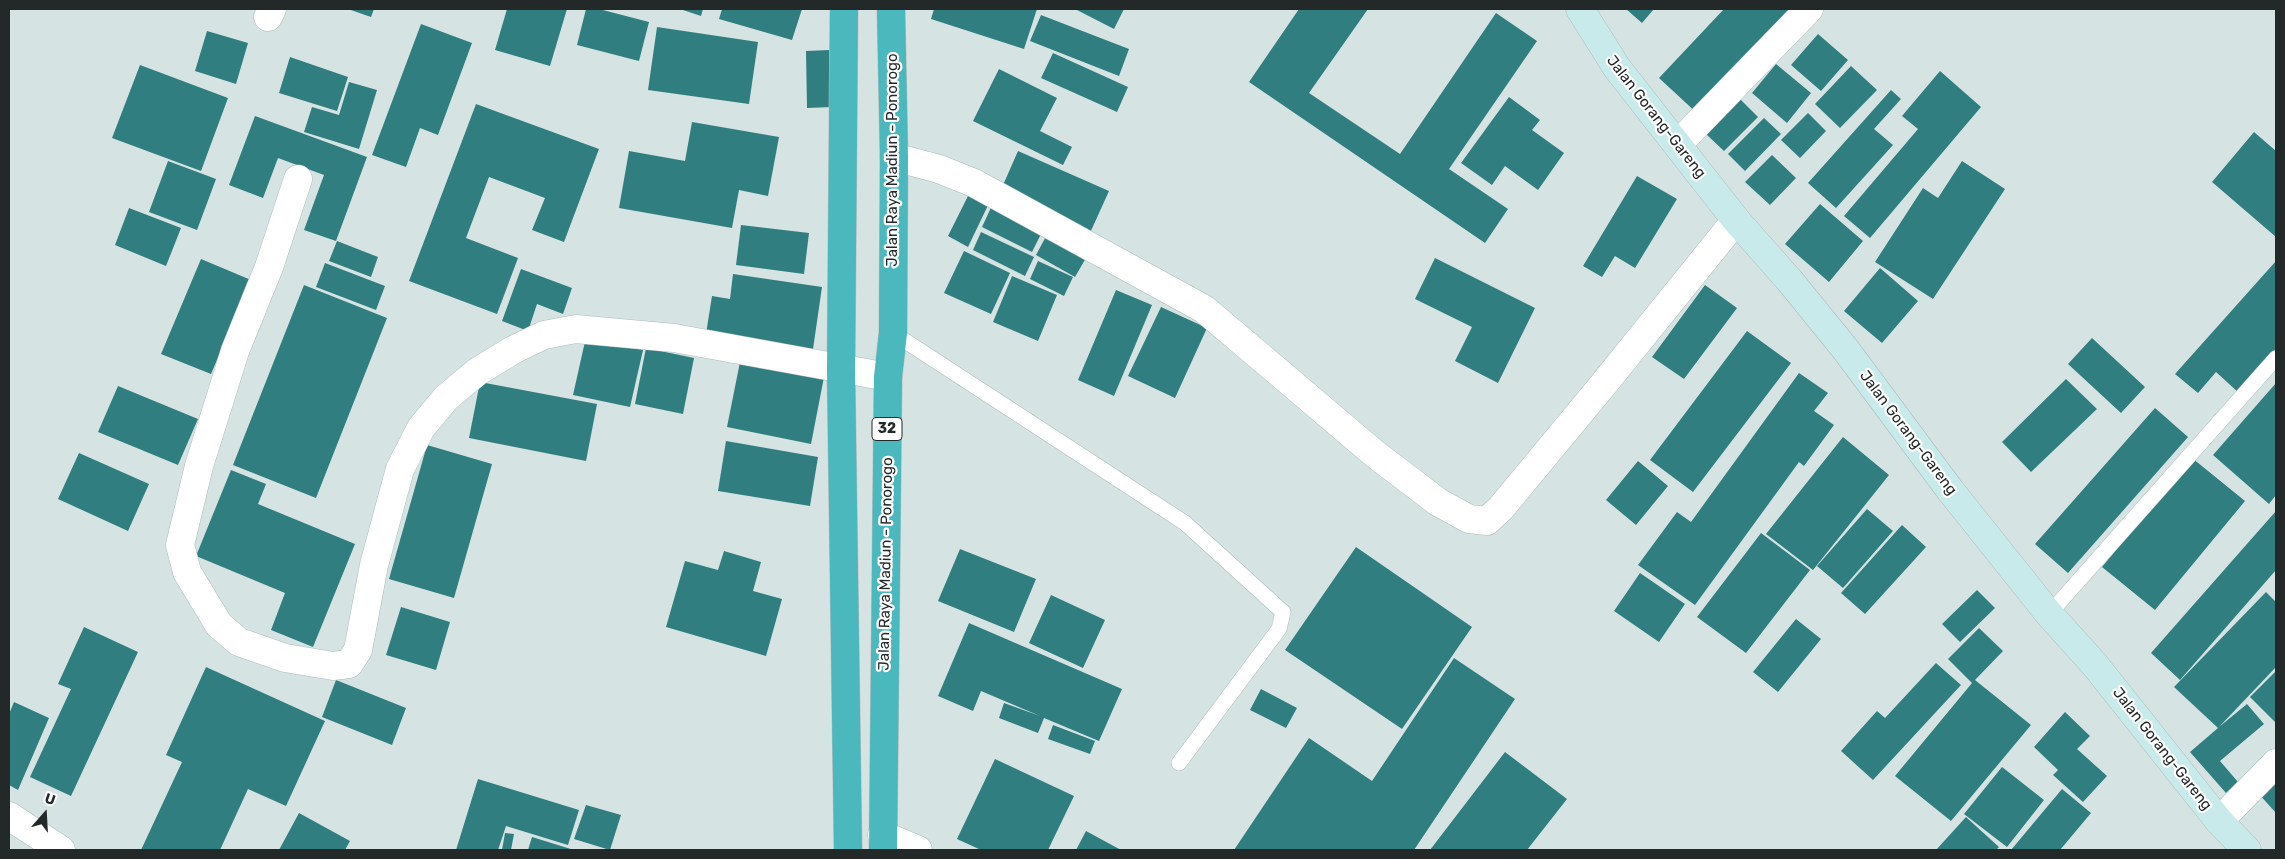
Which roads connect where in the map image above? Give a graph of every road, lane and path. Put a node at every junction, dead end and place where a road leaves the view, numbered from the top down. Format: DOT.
graph roads {
  1 [pos="844,9"];
  2 [pos="891,9"];
  3 [pos="1580,9"];
  4 [pos="1809,9"];
  5 [pos="1678,144"];
  6 [pos="894,157"];
  7 [pos="298,179"];
  8 [pos="1736,220"];
  9 [pos="893,334"];
  10 [pos="2276,358"];
  11 [pos="841,370"];
  12 [pos="888,377"];
  13 [pos="2049,614"];
  14 [pos="1179,763"];
  15 [pos="2276,763"];
  16 [pos="9,816"];
  17 [pos="2219,821"];
  18 [pos="882,842"];
  19 [pos="61,850"];
  20 [pos="848,850"];
  21 [pos="918,850"];
  22 [pos="2247,850"];
  1 -- 11 [label="highway"];
  2 -- 6 [label="highway, Jalan Raya Madiun - Ponorogo / 32"];
  3 -- 5 [label="main road, Jalan Gorang-Gareng"];
  4 -- 5 [label="street"];
  5 -- 8 [label="main road, Jalan Gorang-Gareng"];
  6 -- 8 [label="street"];
  6 -- 9 [label="highway, Jalan Raya Madiun - Ponorogo / 32"];
  7 -- 11 [label="street"];
  8 -- 13 [label="main road, Jalan Gorang-Gareng"];
  9 -- 12 [label="highway, Jalan Raya Madiun - Ponorogo / 32"];
  9 -- 14 [label="lane"];
  10 -- 13 [label="lane"];
  11 -- 12 [label="street"];
  11 -- 20 [label="highway"];
  12 -- 18 [label="highway, Jalan Raya Madiun - Ponorogo / 32"];
  13 -- 17 [label="main road, Jalan Gorang-Gareng"];
  15 -- 17 [label="street"];
  16 -- 19 [label="street"];
  17 -- 22 [label="main road, Jalan Gorang-Gareng"];
  18 -- 21 [label="street"];
}
